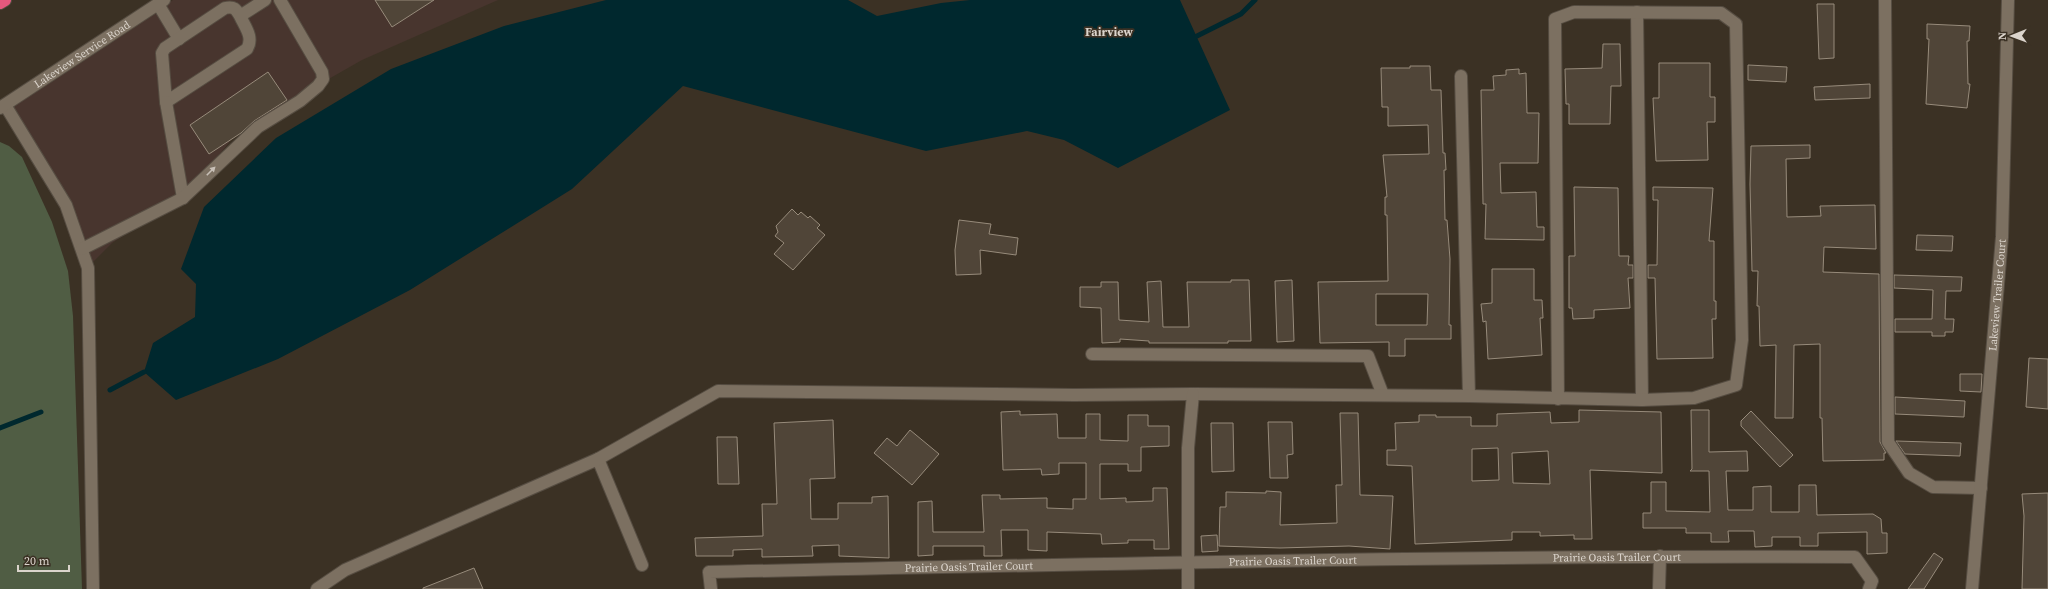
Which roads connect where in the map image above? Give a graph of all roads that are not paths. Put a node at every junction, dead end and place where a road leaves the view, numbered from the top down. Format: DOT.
graph roads {
  1 [pos="5,0"];
  2 [pos="265,0"];
  3 [pos="280,0"];
  4 [pos="1885,0"];
  5 [pos="2008,0"];
  6 [pos="161,2"];
  7 [pos="0,3"];
  8 [pos="1637,12"];
  9 [pos="240,16"];
  10 [pos="179,39"];
  11 [pos="1461,76"];
  12 [pos="166,102"];
  13 [pos="3,106"];
  14 [pos="183,198"];
  15 [pos="82,249"];
  16 [pos="1092,354"];
  17 [pos="1193,394"];
  18 [pos="1383,395"];
  19 [pos="1469,396"];
  20 [pos="1558,399"];
  21 [pos="1642,400"];
  22 [pos="598,459"];
  23 [pos="1981,488"];
  24 [pos="1660,556"];
  25 [pos="1188,562"];
  26 [pos="642,565"];
  27 [pos="93,589"];
  28 [pos="317,589"];
  29 [pos="711,589"];
  30 [pos="1188,589"];
  31 [pos="1660,589"];
  32 [pos="1869,589"];
  33 [pos="1972,589"];
  1 -- 7 [label="highway"];
  2 -- 9 [label="street"];
  14 -- 3 [label="street, one-way"];
  4 -- 23 [label="street"];
  5 -- 23 [label="street, Lakeview Trailer Court"];
  6 -- 10 [label="street"];
  6 -- 13 [label="street, Lakeview Service Road"];
  8 -- 20 [label="street"];
  8 -- 21 [label="street"];
  8 -- 21 [label="street"];
  9 -- 10 [label="street"];
  9 -- 12 [label="street"];
  10 -- 12 [label="street"];
  11 -- 19 [label="street"];
  12 -- 14 [label="street"];
  13 -- 15 [label="street"];
  14 -- 15 [label="street"];
  15 -- 27 [label="street"];
  16 -- 18 [label="street"];
  17 -- 18 [label="street"];
  17 -- 22 [label="street"];
  17 -- 25 [label="street"];
  18 -- 19 [label="street"];
  19 -- 20 [label="street"];
  20 -- 21 [label="street"];
  22 -- 26 [label="street"];
  22 -- 28 [label="street"];
  23 -- 33 [label="street, Lakeview Trailer Court"];
  24 -- 25 [label="street, Prairie Oasis Trailer Court"];
  24 -- 31 [label="street"];
  24 -- 32 [label="street, Prairie Oasis Trailer Court"];
  25 -- 29 [label="street, Prairie Oasis Trailer Court"];
  25 -- 30 [label="street"];
}
